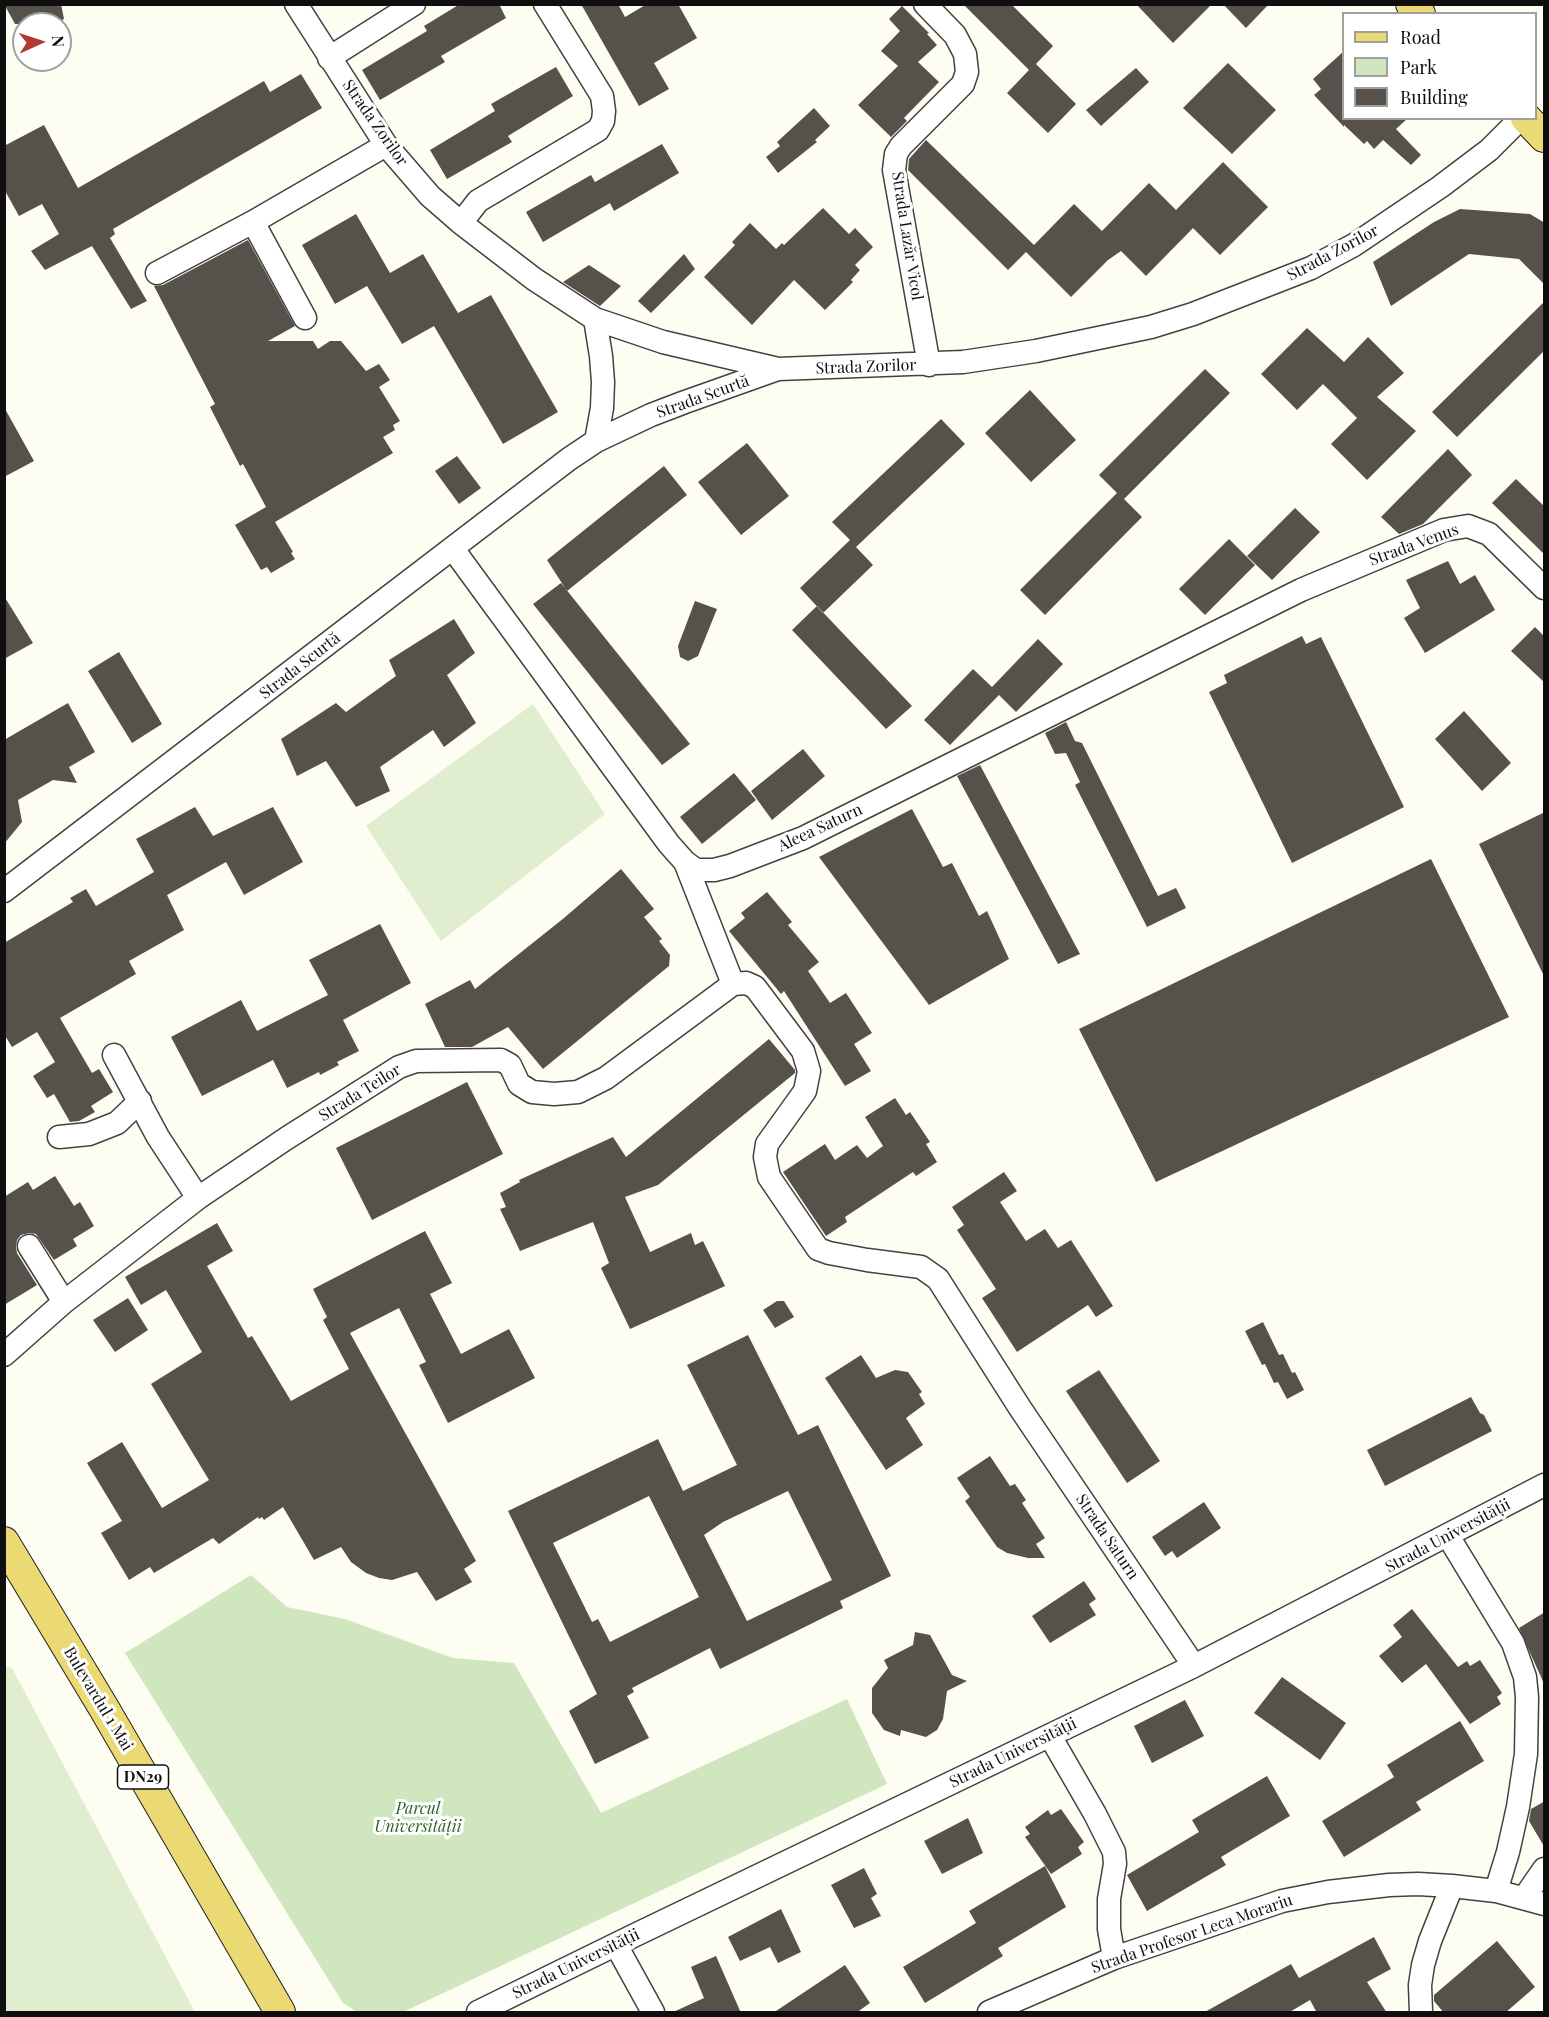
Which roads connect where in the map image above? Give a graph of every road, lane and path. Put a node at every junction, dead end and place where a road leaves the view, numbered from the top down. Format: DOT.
graph roads {
  1 [pos="296,4"];
  2 [pos="414,4"];
  3 [pos="545,4"];
  4 [pos="925,4"];
  5 [pos="329,58"];
  6 [pos="1519,120"];
  7 [pos="1528,120"];
  8 [pos="1545,137"];
  9 [pos="386,145"];
  10 [pos="253,222"];
  11 [pos="461,223"];
  12 [pos="157,273"];
  13 [pos="305,318"];
  14 [pos="595,319"];
  15 [pos="929,365"];
  16 [pos="778,369"];
  17 [pos="596,441"];
  18 [pos="453,549"];
  19 [pos="1545,588"];
  20 [pos="1300,590"];
  21 [pos="685,862"];
  22 [pos="4,891"];
  23 [pos="740,983"];
  24 [pos="114,1055"];
  25 [pos="140,1101"];
  26 [pos="59,1137"];
  27 [pos="198,1198"];
  28 [pos="29,1246"];
  29 [pos="64,1302"];
  30 [pos="4,1355"];
  31 [pos="1545,1485"];
  32 [pos="1448,1536"];
  33 [pos="4,1542"];
  34 [pos="1194,1666"];
  35 [pos="1050,1736"];
  36 [pos="1545,1869"];
  37 [pos="1452,1886"];
  38 [pos="1496,1891"];
  39 [pos="1534,1901"];
  40 [pos="616,1945"];
  41 [pos="1114,1958"];
  42 [pos="280,2013"];
  43 [pos="478,2013"];
  44 [pos="653,2013"];
  45 [pos="989,2013"];
  46 [pos="1421,2013"];
  1 -- 5 [label="street, Strada Zorilor"];
  2 -- 5 [label="street"];
  3 -- 11 [label="street"];
  4 -- 15 [label="street, Strada Lazăr Vicol"];
  5 -- 9 [label="street, Strada Zorilor"];
  6 -- 15 [label="street, Strada Zorilor"];
  7 -- 8 [label="main road"];
  9 -- 10 [label="street"];
  9 -- 11 [label="street, Strada Zorilor"];
  10 -- 12 [label="street"];
  10 -- 13 [label="street"];
  11 -- 14 [label="street, Strada Zorilor"];
  14 -- 16 [label="street, Strada Zorilor"];
  14 -- 17 [label="street"];
  15 -- 16 [label="street, Strada Zorilor"];
  16 -- 17 [label="street, Strada Scurtă"];
  17 -- 18 [label="street, Strada Scurtă"];
  18 -- 21 [label="street"];
  18 -- 22 [label="street, Strada Scurtă"];
  19 -- 20 [label="street, Strada Venus"];
  20 -- 21 [label="street, Aleea Saturn"];
  21 -- 23 [label="street"];
  23 -- 27 [label="street, Strada Teilor"];
  23 -- 34 [label="street, Strada Saturn"];
  24 -- 25 [label="street"];
  25 -- 26 [label="street"];
  25 -- 27 [label="street"];
  27 -- 29 [label="street, Strada Teilor"];
  28 -- 29 [label="street"];
  29 -- 30 [label="street, Strada Teilor"];
  31 -- 32 [label="street, Strada Universității"];
  32 -- 34 [label="street, Strada Universității"];
  32 -- 38 [label="street"];
  33 -- 42 [label="main road, Bulevardul 1 Mai / DN29"];
  34 -- 35 [label="street, Strada Universității"];
  35 -- 40 [label="street, Strada Universității"];
  35 -- 41 [label="street"];
  36 -- 39 [label="street"];
  37 -- 38 [label="street, Strada Profesor Leca Morariu"];
  37 -- 41 [label="street, Strada Profesor Leca Morariu"];
  37 -- 46 [label="street"];
  38 -- 39 [label="street, Strada Profesor Leca Morariu"];
  40 -- 43 [label="street, Strada Universității"];
  40 -- 44 [label="street"];
  41 -- 45 [label="street, Strada Profesor Leca Morariu"];
}
